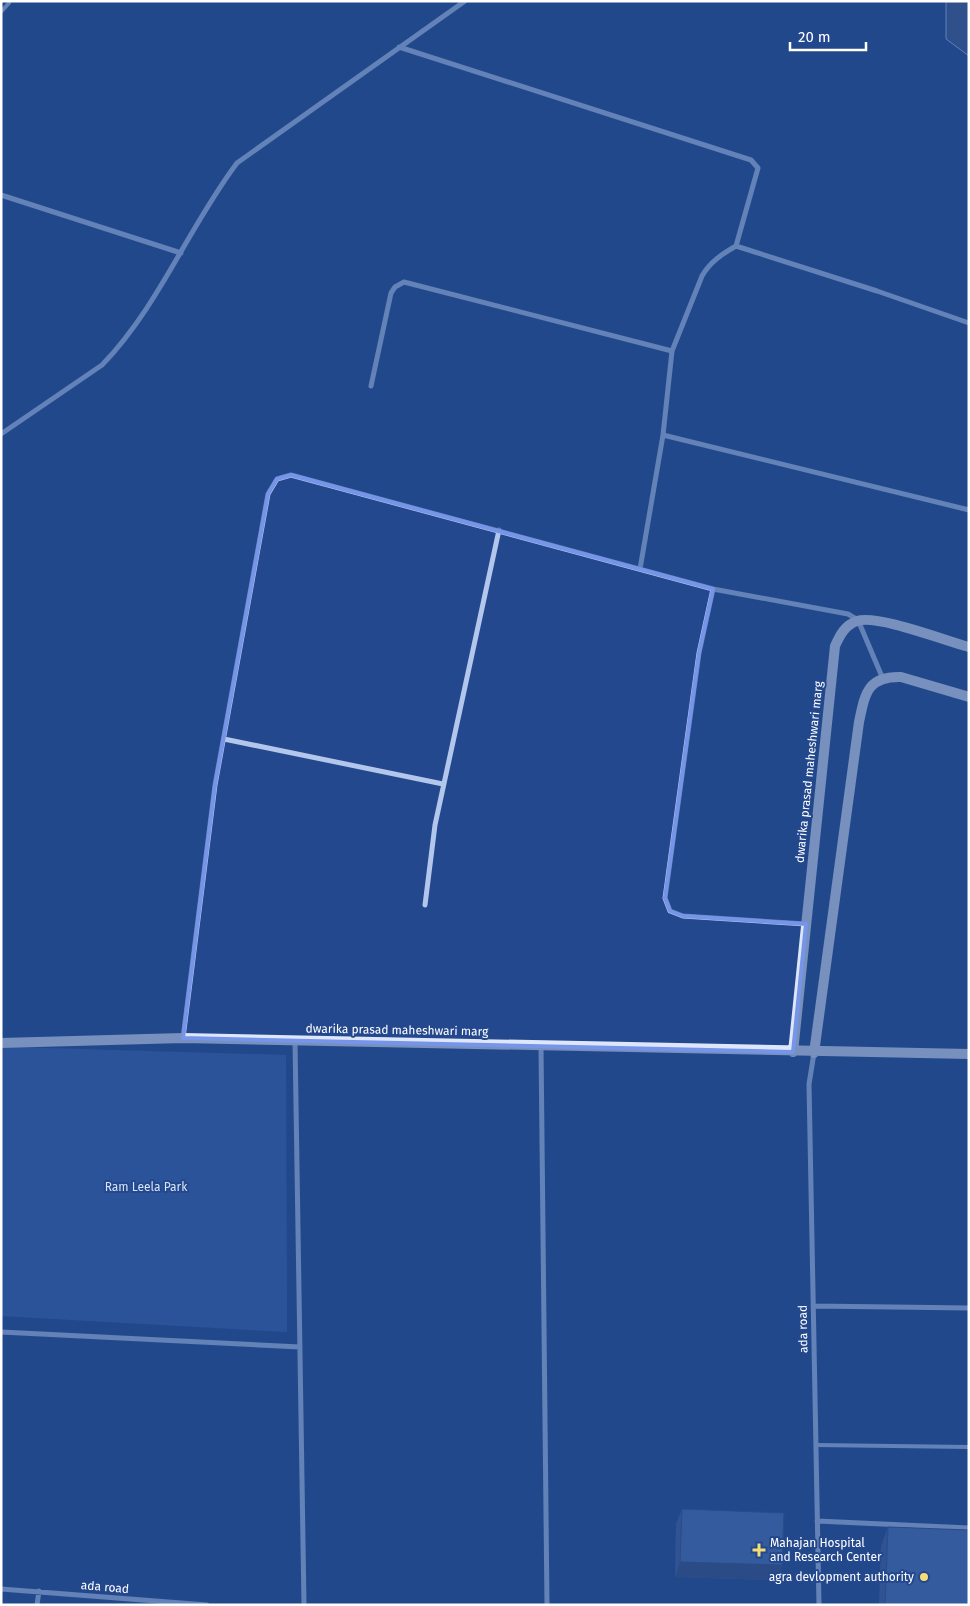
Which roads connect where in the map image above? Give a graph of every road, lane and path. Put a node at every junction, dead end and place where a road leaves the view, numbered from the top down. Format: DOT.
graph roads {
  1 [pos="465,1"];
  2 [pos="9,3"];
  3 [pos="1,12"];
  4 [pos="400,47"];
  5 [pos="1,196"];
  6 [pos="736,246"];
  7 [pos="181,253"];
  8 [pos="969,323"];
  9 [pos="672,351"];
  10 [pos="371,386"];
  11 [pos="1,434"];
  12 [pos="663,435"];
  13 [pos="969,510"];
  14 [pos="499,530"];
  15 [pos="640,569"];
  16 [pos="713,589"];
  17 [pos="858,620"];
  18 [pos="969,647"];
  19 [pos="883,679"];
  20 [pos="969,696"];
  21 [pos="224,739"];
  22 [pos="443,784"];
  23 [pos="424,905"];
  24 [pos="806,924"];
  25 [pos="183,1038"];
  26 [pos="295,1041"];
  27 [pos="1,1043"];
  28 [pos="541,1046"];
  29 [pos="793,1052"];
  30 [pos="814,1052"];
  31 [pos="969,1054"];
  32 [pos="813,1306"];
  33 [pos="969,1308"];
  34 [pos="1,1332"];
  35 [pos="300,1347"];
  36 [pos="816,1444"];
  37 [pos="969,1447"];
  38 [pos="817,1521"];
  39 [pos="969,1528"];
  40 [pos="1,1588"];
  41 [pos="39,1591"];
  42 [pos="37,1605"];
  43 [pos="207,1605"];
  44 [pos="304,1605"];
  45 [pos="547,1605"];
  46 [pos="818,1605"];
  1 -- 4 [label="street"];
  2 -- 3 [label="lane"];
  4 -- 6 [label="street"];
  4 -- 7 [label="street"];
  5 -- 7 [label="street"];
  6 -- 8 [label="street"];
  6 -- 9 [label="street"];
  7 -- 11 [label="street"];
  9 -- 10 [label="street"];
  9 -- 12 [label="street"];
  12 -- 13 [label="street"];
  12 -- 15 [label="street"];
  14 -- 15 [label="street"];
  14 -- 21 [label="street"];
  14 -- 22 [label="street"];
  15 -- 16 [label="street"];
  16 -- 17 [label="street"];
  16 -- 24 [label="street"];
  17 -- 18 [label="street"];
  17 -- 19 [label="street"];
  17 -- 24 [label="street, dwarika prasad maheshwari marg"];
  19 -- 20 [label="street"];
  19 -- 30 [label="street"];
  21 -- 22 [label="street"];
  21 -- 25 [label="street"];
  22 -- 23 [label="street"];
  24 -- 29 [label="street, dwarika prasad maheshwari marg"];
  25 -- 26 [label="street, dwarika prasad maheshwari marg"];
  25 -- 27 [label="street, dwarika prasad maheshwari marg"];
  26 -- 28 [label="street, dwarika prasad maheshwari marg"];
  26 -- 35 [label="street"];
  28 -- 29 [label="street, dwarika prasad maheshwari marg"];
  28 -- 45 [label="street"];
  29 -- 30 [label="street, dwarika prasad maheshwari marg"];
  30 -- 31 [label="street, dwarika prasad maheshwari marg"];
  30 -- 32 [label="street, ada road"];
  32 -- 33 [label="street"];
  32 -- 36 [label="street, ada road"];
  34 -- 35 [label="street"];
  35 -- 44 [label="street"];
  36 -- 37 [label="lane"];
  36 -- 38 [label="street, ada road"];
  38 -- 39 [label="street"];
  38 -- 46 [label="street, ada road"];
  40 -- 41 [label="street, ada road"];
  41 -- 42 [label="street"];
  41 -- 43 [label="street, ada road"];
}
